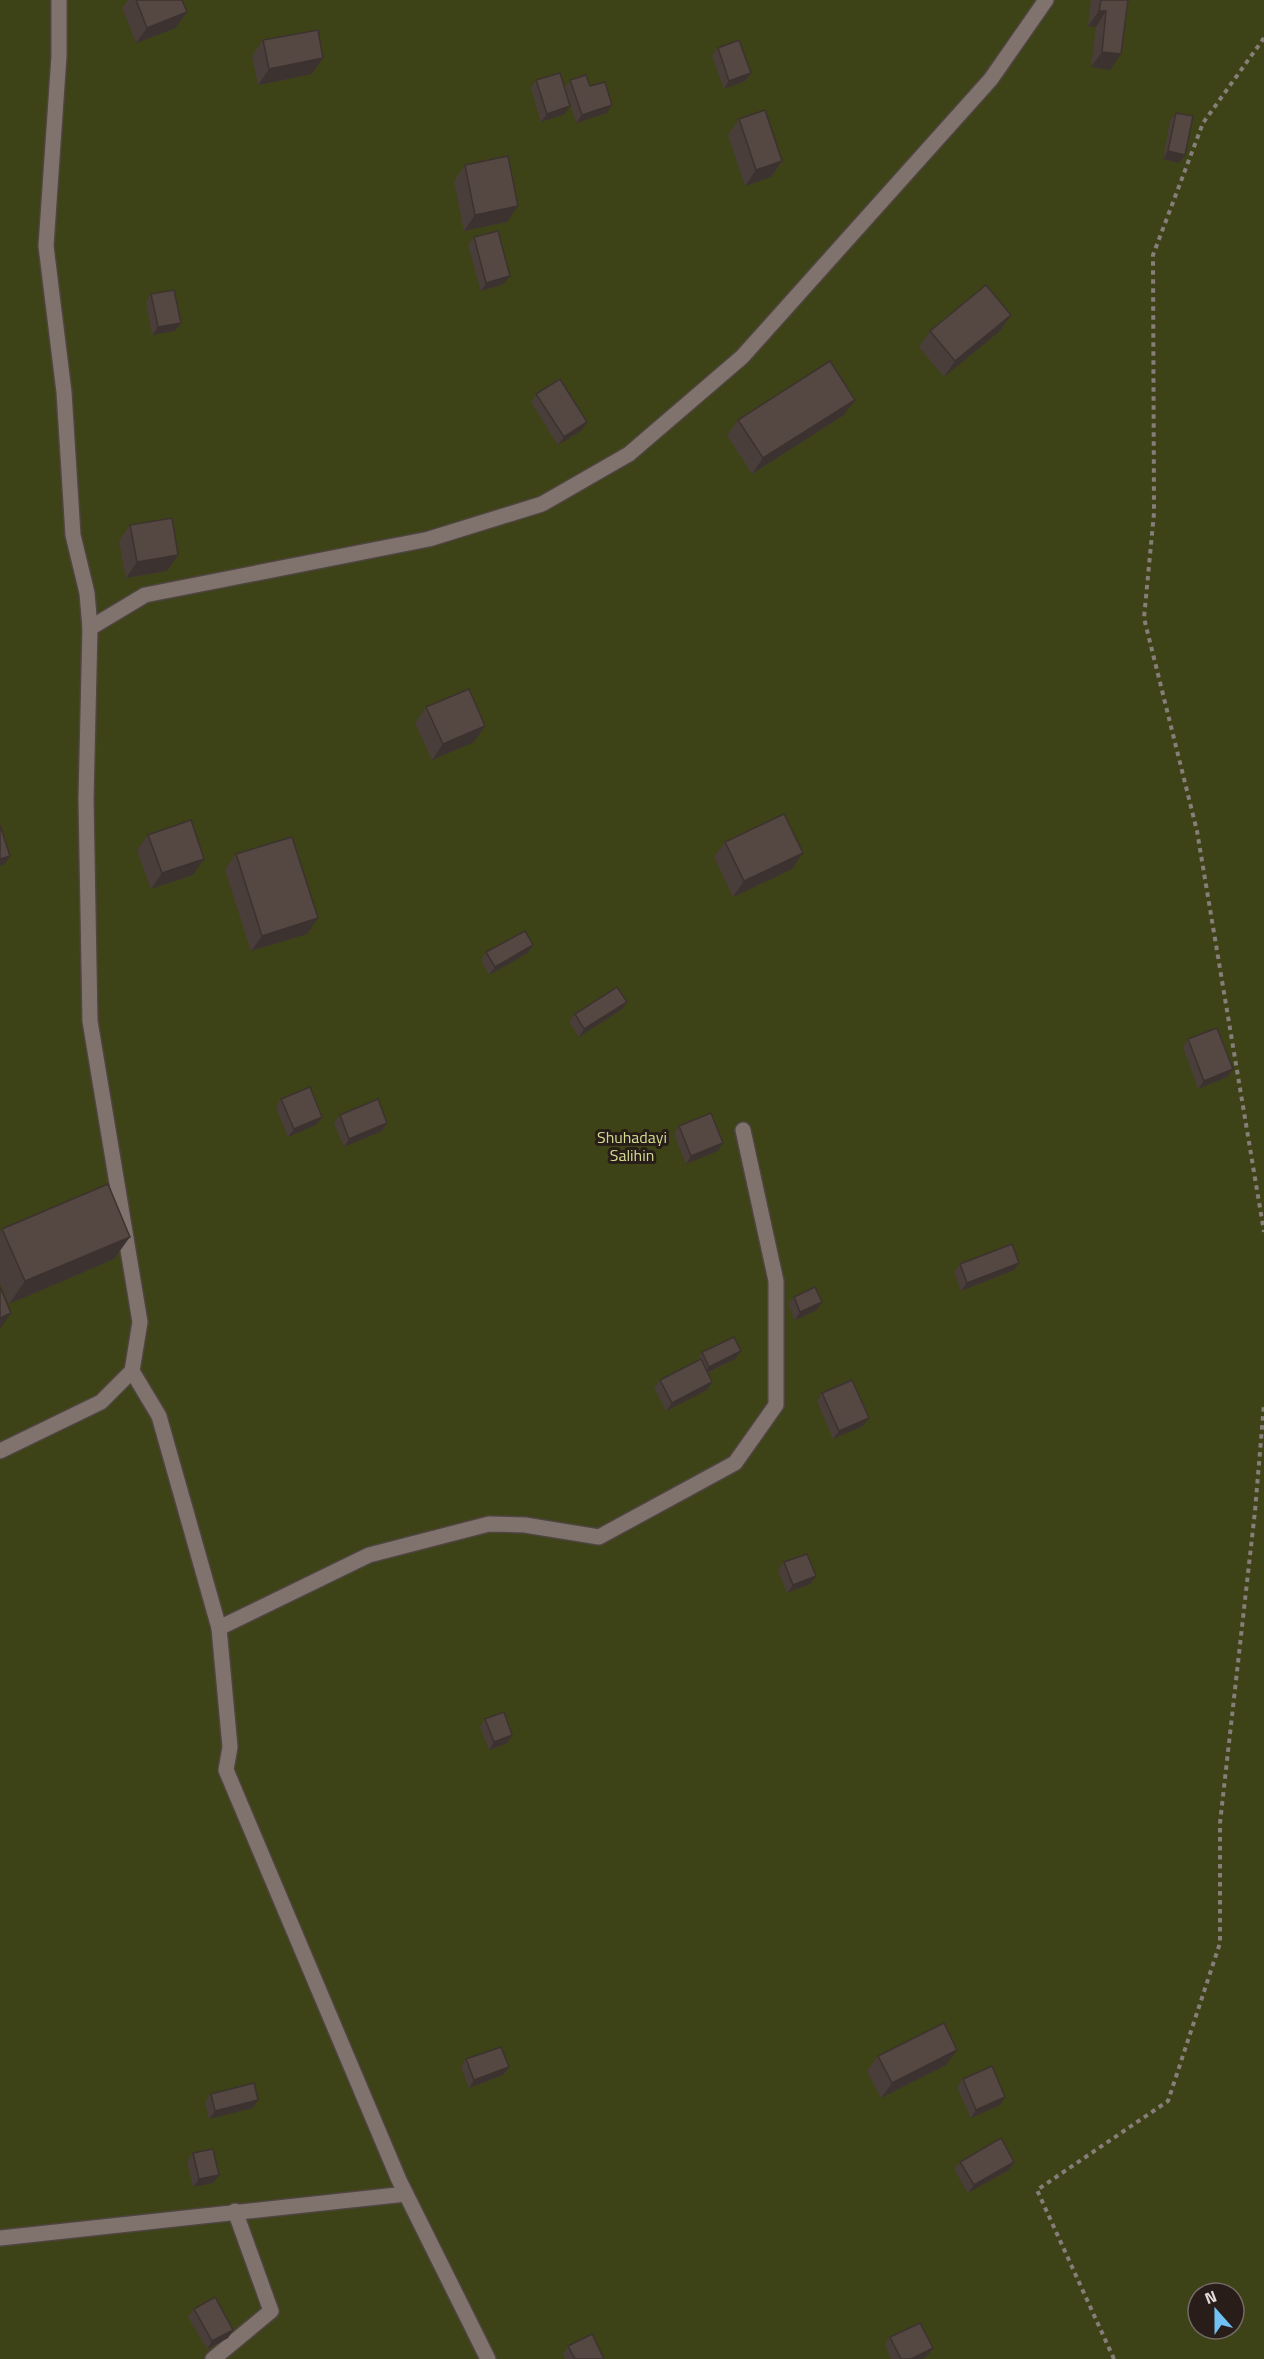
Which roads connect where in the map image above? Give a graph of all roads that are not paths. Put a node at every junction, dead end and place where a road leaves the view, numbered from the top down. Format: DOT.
graph roads {
  1 [pos="59,0"];
  2 [pos="1046,0"];
  3 [pos="90,628"];
  4 [pos="742,1130"];
  5 [pos="132,1371"];
  6 [pos="0,1451"];
  7 [pos="219,1628"];
  8 [pos="406,2194"];
  9 [pos="235,2211"];
  10 [pos="0,2238"];
  11 [pos="213,2359"];
  12 [pos="488,2359"];
  1 -- 3 [label="street"];
  2 -- 3 [label="street"];
  3 -- 5 [label="street"];
  4 -- 7 [label="street"];
  5 -- 6 [label="street"];
  5 -- 7 [label="street"];
  7 -- 8 [label="street"];
  8 -- 9 [label="street"];
  8 -- 12 [label="street"];
  9 -- 10 [label="street"];
  9 -- 11 [label="street"];
}
